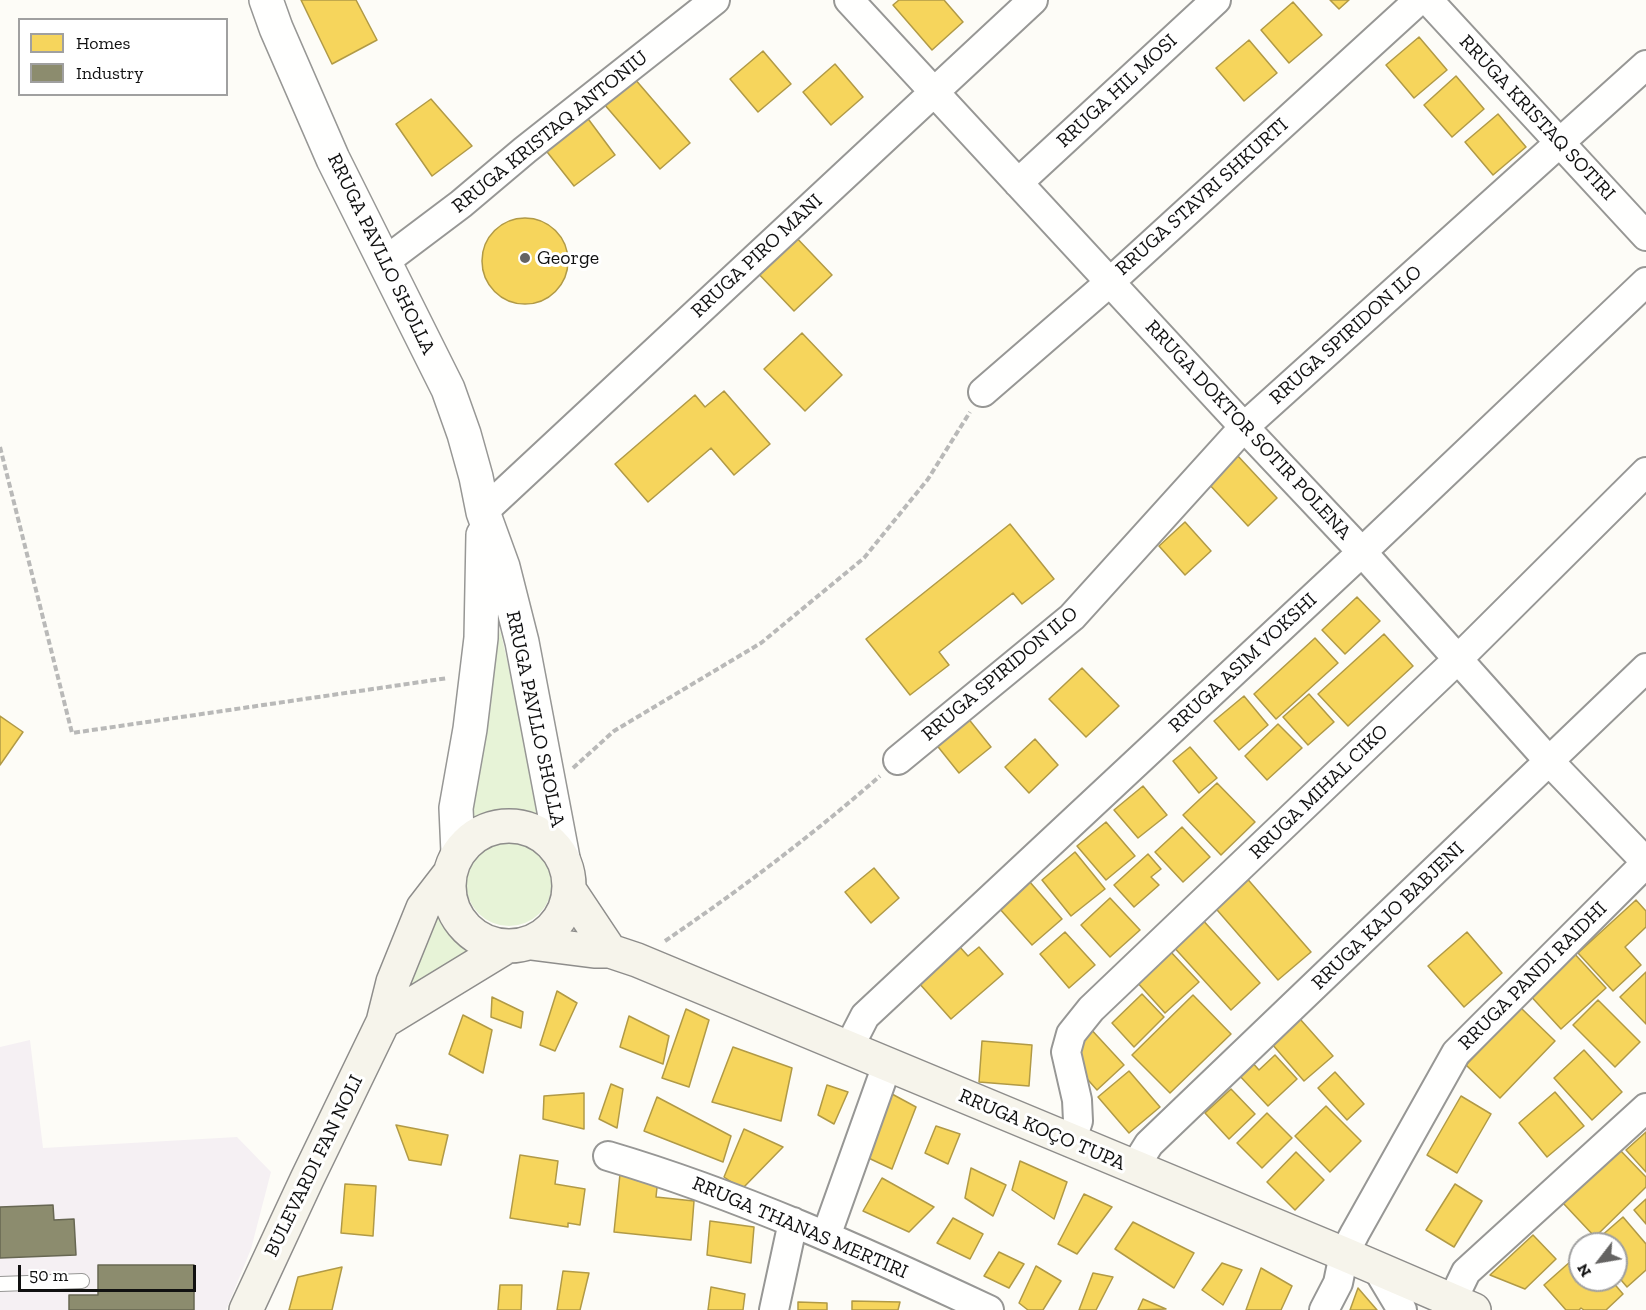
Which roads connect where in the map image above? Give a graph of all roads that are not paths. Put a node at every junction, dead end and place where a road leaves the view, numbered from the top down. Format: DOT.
graph roads {
  1 [pos="266,0"];
  2 [pos="715,0"];
  3 [pos="849,0"];
  4 [pos="1033,0"];
  5 [pos="1216,0"];
  6 [pos="1419,0"];
  7 [pos="1428,0"];
  8 [pos="1646,65"];
  9 [pos="933,92"];
  10 [pos="1559,142"];
  11 [pos="1018,183"];
  12 [pos="1646,236"];
  13 [pos="384,262"];
  14 [pos="1110,282"];
  15 [pos="1646,282"];
  16 [pos="983,392"];
  17 [pos="1244,428"];
  18 [pos="1646,472"];
  19 [pos="483,512"];
  20 [pos="1362,552"];
  21 [pos="1458,659"];
  22 [pos="1646,668"];
  23 [pos="898,760"];
  24 [pos="1549,761"];
  25 [pos="563,858"];
  26 [pos="1646,862"];
  27 [pos="454,863"];
  28 [pos="570,891"];
  29 [pos="518,945"];
  30 [pos="623,955"];
  31 [pos="383,1022"];
  32 [pos="848,1048"];
  33 [pos="887,1065"];
  34 [pos="1646,1108"];
  35 [pos="1071,1142"];
  36 [pos="608,1156"];
  37 [pos="1134,1168"];
  38 [pos="793,1222"];
  39 [pos="826,1236"];
  40 [pos="1344,1254"];
  41 [pos="1378,1270"];
  42 [pos="82,1281"];
  43 [pos="0,1284"];
  44 [pos="1463,1305"];
  45 [pos="246,1310"];
  46 [pos="774,1310"];
  47 [pos="989,1310"];
  48 [pos="1324,1310"];
  49 [pos="1402,1310"];
  1 -- 13 [label="street, RRUGA PAVLLO SHOLLA"];
  2 -- 13 [label="street, RRUGA KRISTAQ ANTONIU"];
  3 -- 9 [label="street, RRUGA DOKTOR SOTIR POLENA"];
  4 -- 9 [label="street, RRUGA PIRO MANI"];
  5 -- 11 [label="street, RRUGA HIL MOSI"];
  6 -- 14 [label="street, RRUGA STAVRI SHKURTI"];
  7 -- 10 [label="street, RRUGA KRISTAQ SOTIRI"];
  8 -- 10 [label="street, RRUGA SPIRIDON ILO"];
  9 -- 11 [label="street, RRUGA DOKTOR SOTIR POLENA"];
  9 -- 19 [label="street, RRUGA PIRO MANI"];
  10 -- 12 [label="street, RRUGA KRISTAQ SOTIRI"];
  10 -- 17 [label="street, RRUGA SPIRIDON ILO"];
  11 -- 14 [label="street, RRUGA DOKTOR SOTIR POLENA"];
  13 -- 19 [label="street, RRUGA PAVLLO SHOLLA"];
  14 -- 16 [label="street, RRUGA STAVRI SHKURTI"];
  14 -- 17 [label="street, RRUGA DOKTOR SOTIR POLENA"];
  15 -- 20 [label="street, RRUGA ASIM VOKSHI"];
  17 -- 20 [label="street, RRUGA DOKTOR SOTIR POLENA"];
  17 -- 23 [label="street, RRUGA SPIRIDON ILO"];
  18 -- 21 [label="street, RRUGA MIHAL CIKO"];
  19 -- 25 [label="street, RRUGA PAVLLO SHOLLA"];
  19 -- 27 [label="street, RRUGA PAVLLO SHOLLA"];
  20 -- 21 [label="street, RRUGA DOKTOR SOTIR POLENA"];
  20 -- 32 [label="street, RRUGA ASIM VOKSHI"];
  21 -- 24 [label="street, RRUGA DOKTOR SOTIR POLENA"];
  21 -- 35 [label="street, RRUGA MIHAL CIKO"];
  22 -- 24 [label="street, RRUGA KAJO BABJENI"];
  24 -- 26 [label="street, RRUGA DOKTOR SOTIR POLENA"];
  24 -- 37 [label="street, RRUGA KAJO BABJENI"];
  25 -- 27 [label="main road"];
  25 -- 28 [label="main road"];
  26 -- 40 [label="street, RRUGA PANDI RAIDHI"];
  27 -- 29 [label="main road"];
  27 -- 31 [label="main road, BULEVARDI FAN NOLI"];
  28 -- 29 [label="main road"];
  28 -- 30 [label="main road"];
  29 -- 30 [label="main road, RRUGA KOÇO TUPA"];
  29 -- 31 [label="main road"];
  30 -- 32 [label="main road, RRUGA KOÇO TUPA"];
  31 -- 45 [label="main road, BULEVARDI FAN NOLI"];
  32 -- 33 [label="main road, RRUGA KOÇO TUPA"];
  33 -- 35 [label="main road, RRUGA KOÇO TUPA"];
  33 -- 39 [label="street"];
  34 -- 44 [label="street"];
  35 -- 37 [label="main road, RRUGA KOÇO TUPA"];
  36 -- 38 [label="street, RRUGA THANAS MERTIRI"];
  37 -- 40 [label="main road, RRUGA KOÇO TUPA"];
  38 -- 39 [label="street, RRUGA THANAS MERTIRI"];
  38 -- 46 [label="street"];
  39 -- 47 [label="street, RRUGA THANAS MERTIRI"];
  40 -- 41 [label="main road, RRUGA KOÇO TUPA"];
  40 -- 48 [label="street, RRUGA PANDI RAIDHI"];
  41 -- 44 [label="main road, RRUGA KOÇO TUPA"];
  41 -- 49 [label="street"];
  42 -- 43 [label="lane"];
}
